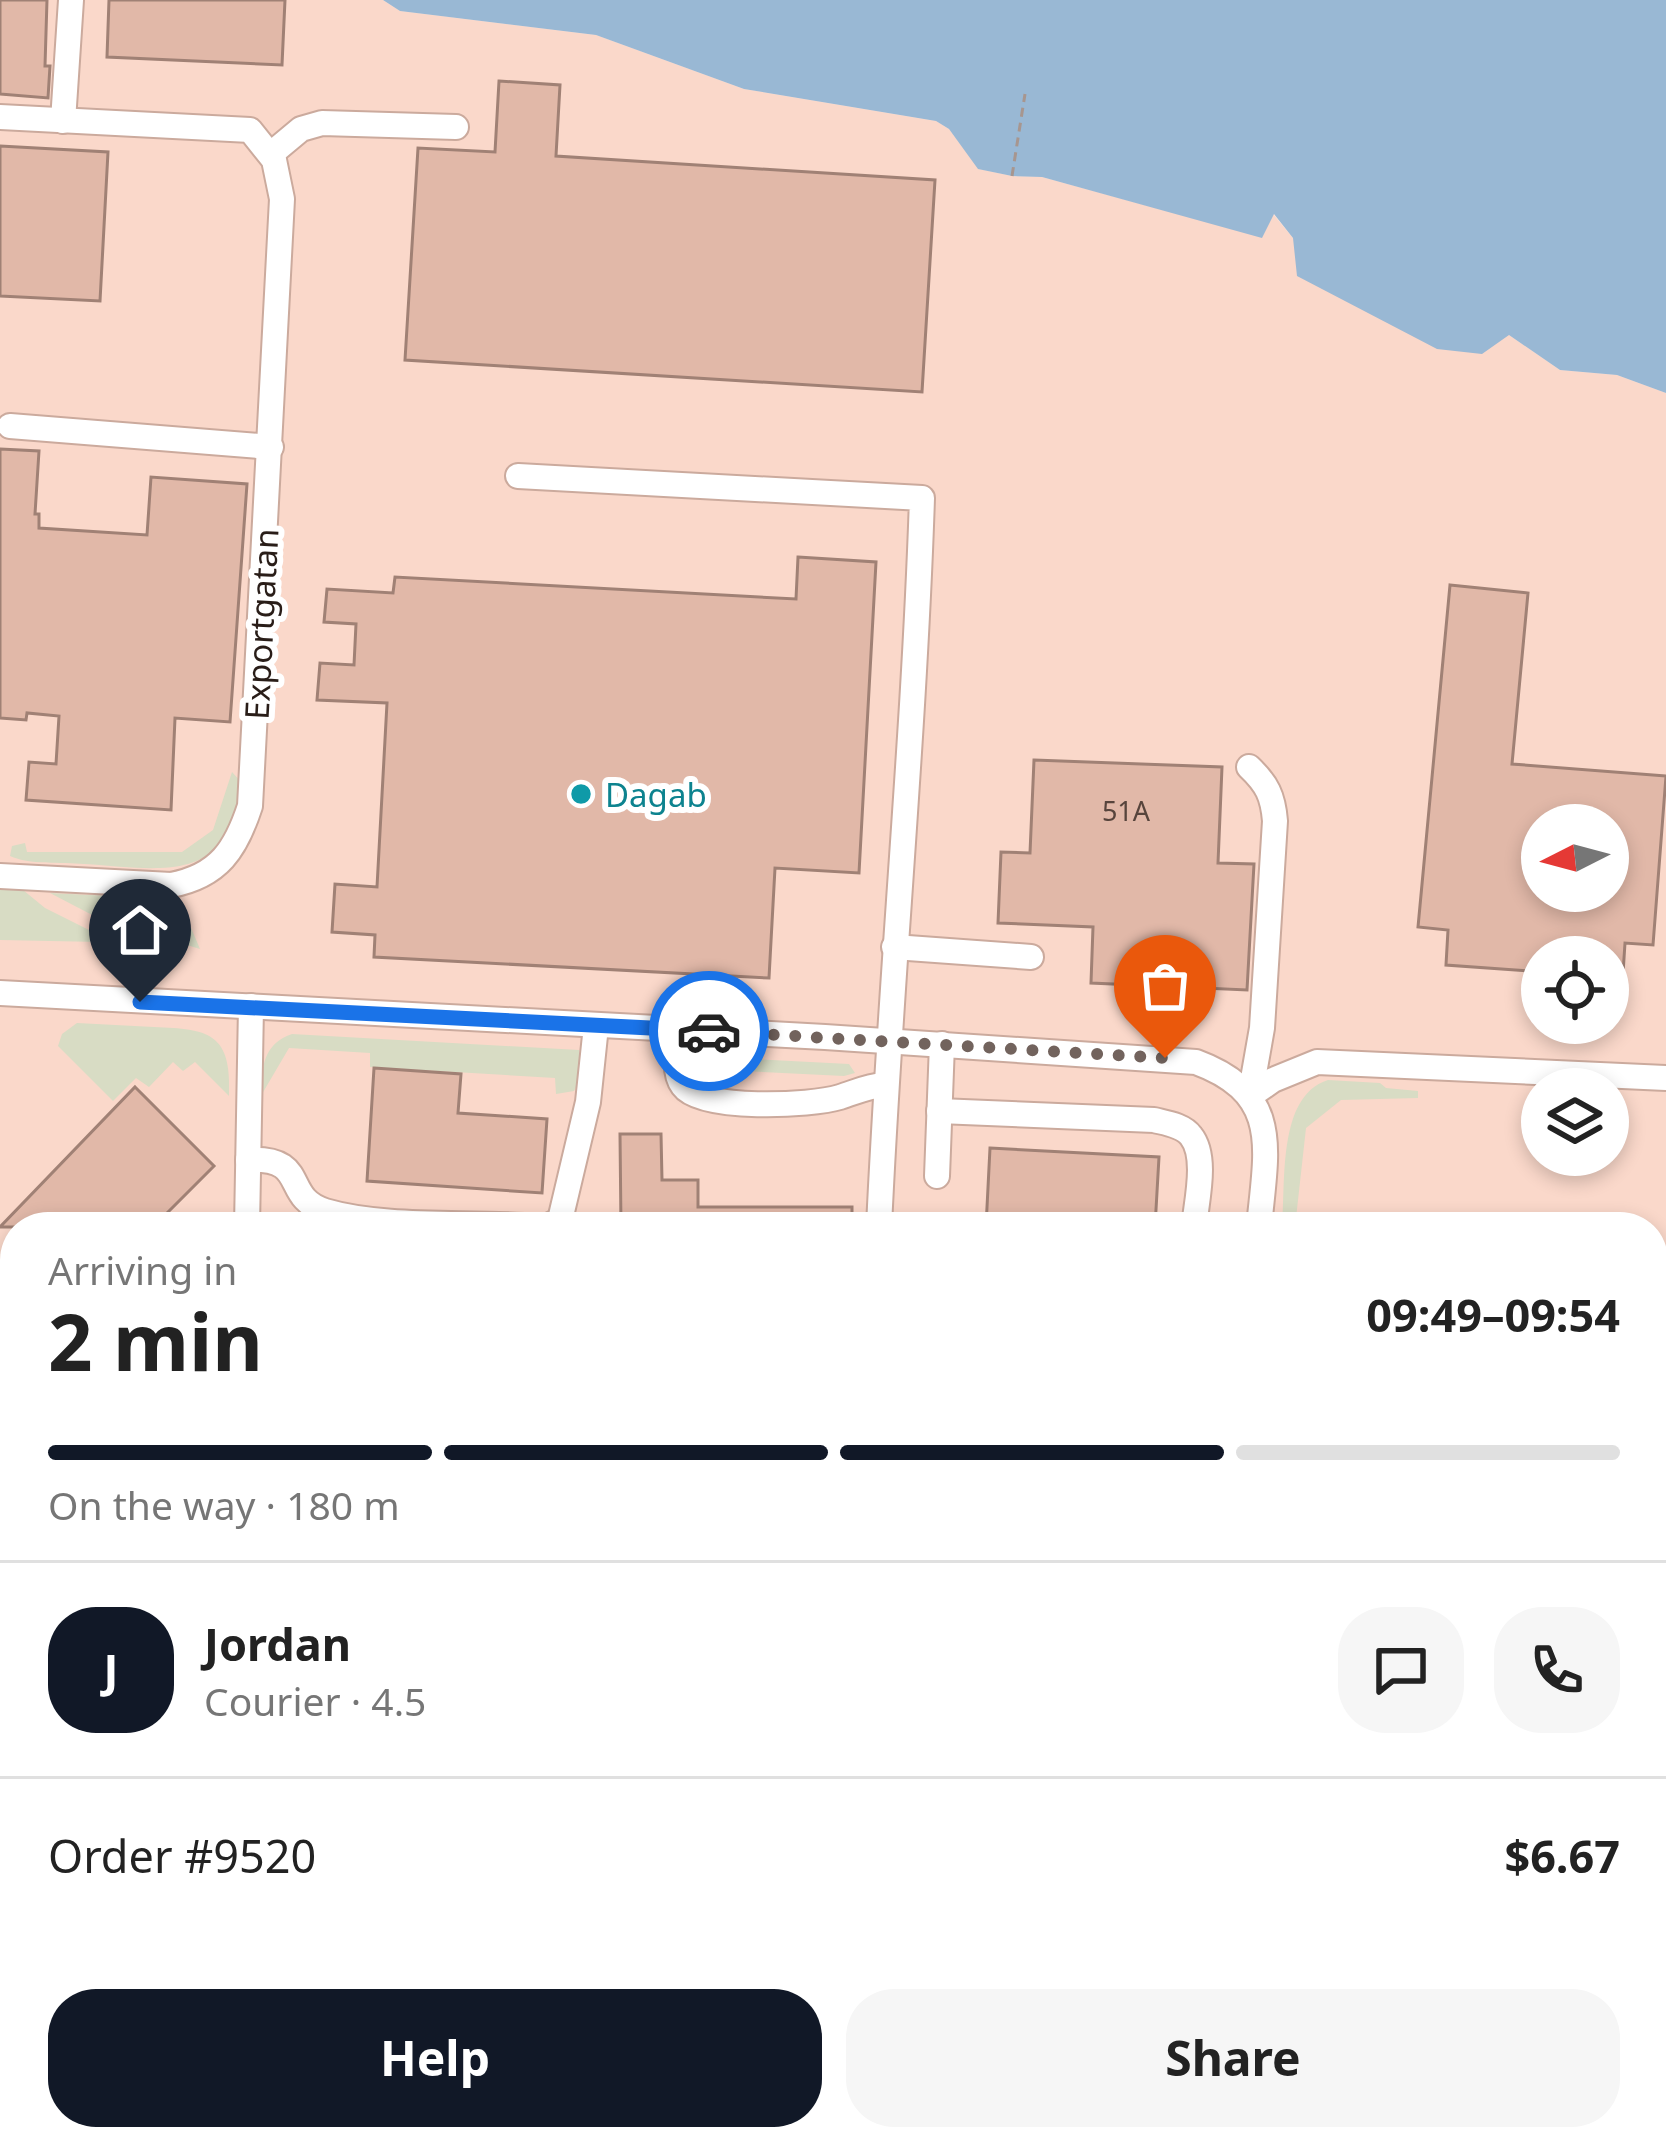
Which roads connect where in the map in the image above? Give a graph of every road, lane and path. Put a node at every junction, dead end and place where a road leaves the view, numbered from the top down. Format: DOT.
graph roads {
  1 [pos="71,0"];
  2 [pos="1025,94"];
  3 [pos="0,117"];
  4 [pos="63,121"];
  5 [pos="456,127"];
  6 [pos="267,147"];
  7 [pos="1012,176"];
  8 [pos="10,426"];
  9 [pos="271,447"];
  10 [pos="518,476"];
  11 [pos="1249,767"];
  12 [pos="0,876"];
  13 [pos="894,947"];
  14 [pos="1031,957"];
  15 [pos="0,993"];
  16 [pos="250,1006"];
  17 [pos="596,1026"];
  18 [pos="681,1030"];
  19 [pos="886,1041"];
  20 [pos="942,1044"];
  21 [pos="1665,1077"];
  22 [pos="885,1085"];
  23 [pos="1250,1096"];
  24 [pos="939,1112"];
  25 [pos="248,1160"];
  26 [pos="937,1176"];
  27 [pos="247,1212"];
  28 [pos="331,1212"];
  29 [pos="563,1212"];
  30 [pos="879,1212"];
  31 [pos="1194,1212"];
  32 [pos="1260,1212"];
  1 -- 4 [label="street"];
  2 -- 7 [label="path"];
  3 -- 4 [label="street"];
  4 -- 6 [label="street"];
  5 -- 6 [label="street"];
  6 -- 9 [label="street, Exportgatan"];
  8 -- 9 [label="street"];
  9 -- 12 [label="street, Exportgatan"];
  10 -- 13 [label="street"];
  11 -- 23 [label="street"];
  13 -- 14 [label="street"];
  13 -- 19 [label="street"];
  15 -- 16 [label="street"];
  16 -- 17 [label="street"];
  16 -- 25 [label="street"];
  17 -- 18 [label="street"];
  17 -- 29 [label="street"];
  18 -- 19 [label="street"];
  18 -- 22 [label="street"];
  19 -- 20 [label="street"];
  19 -- 22 [label="street"];
  20 -- 23 [label="street"];
  20 -- 24 [label="street"];
  21 -- 23 [label="street"];
  22 -- 30 [label="street"];
  23 -- 32 [label="street"];
  24 -- 26 [label="street"];
  24 -- 31 [label="street"];
  25 -- 27 [label="street"];
  25 -- 28 [label="street"];
}
